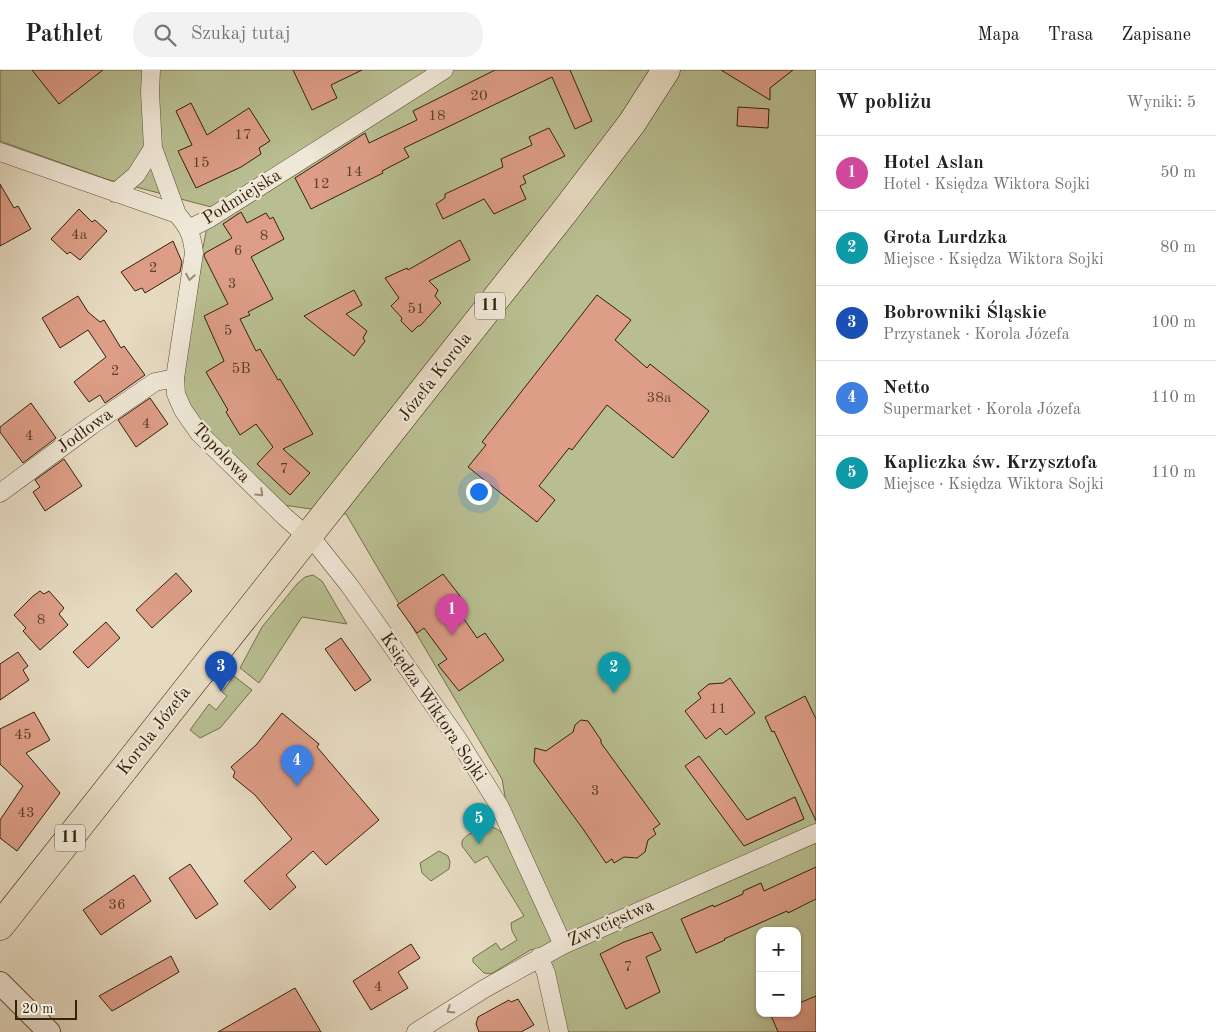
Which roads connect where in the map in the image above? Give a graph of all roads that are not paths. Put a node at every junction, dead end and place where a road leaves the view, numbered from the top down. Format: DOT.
graph roads {
  1 [pos="151,70"];
  2 [pos="444,70"];
  3 [pos="666,70"];
  4 [pos="153,148"];
  5 [pos="0,152"];
  6 [pos="115,193"];
  7 [pos="177,214"];
  8 [pos="189,229"];
  9 [pos="175,378"];
  10 [pos="0,493"];
  11 [pos="308,537"];
  12 [pos="816,833"];
  13 [pos="0,926"];
  14 [pos="563,945"];
  15 [pos="539,956"];
  16 [pos="0,983"];
  17 [pos="48,1032"];
  18 [pos="416,1032"];
  19 [pos="559,1032"];
  1 -- 4 [label="street"];
  2 -- 8 [label="street, Podmiejska"];
  3 -- 11 [label="highway, Józefa Korola / 11"];
  4 -- 6 [label="street"];
  4 -- 7 [label="street"];
  5 -- 6 [label="street, Podmiejska"];
  6 -- 7 [label="street, Podmiejska"];
  7 -- 8 [label="street, Podmiejska"];
  8 -- 9 [label="street, Topolowa, one-way"];
  9 -- 10 [label="street, Jodłowa"];
  9 -- 11 [label="street, Topolowa, one-way"];
  11 -- 13 [label="highway, Korola Józefa / 11"];
  11 -- 14 [label="street, Księdza Wiktora Sojki"];
  12 -- 14 [label="street, Zwycięstwa"];
  14 -- 15 [label="street, Zwycięstwa"];
  15 -- 18 [label="street, Zwycięstwa, one-way"];
  15 -- 19 [label="street"];
  16 -- 17 [label="street"];
}
